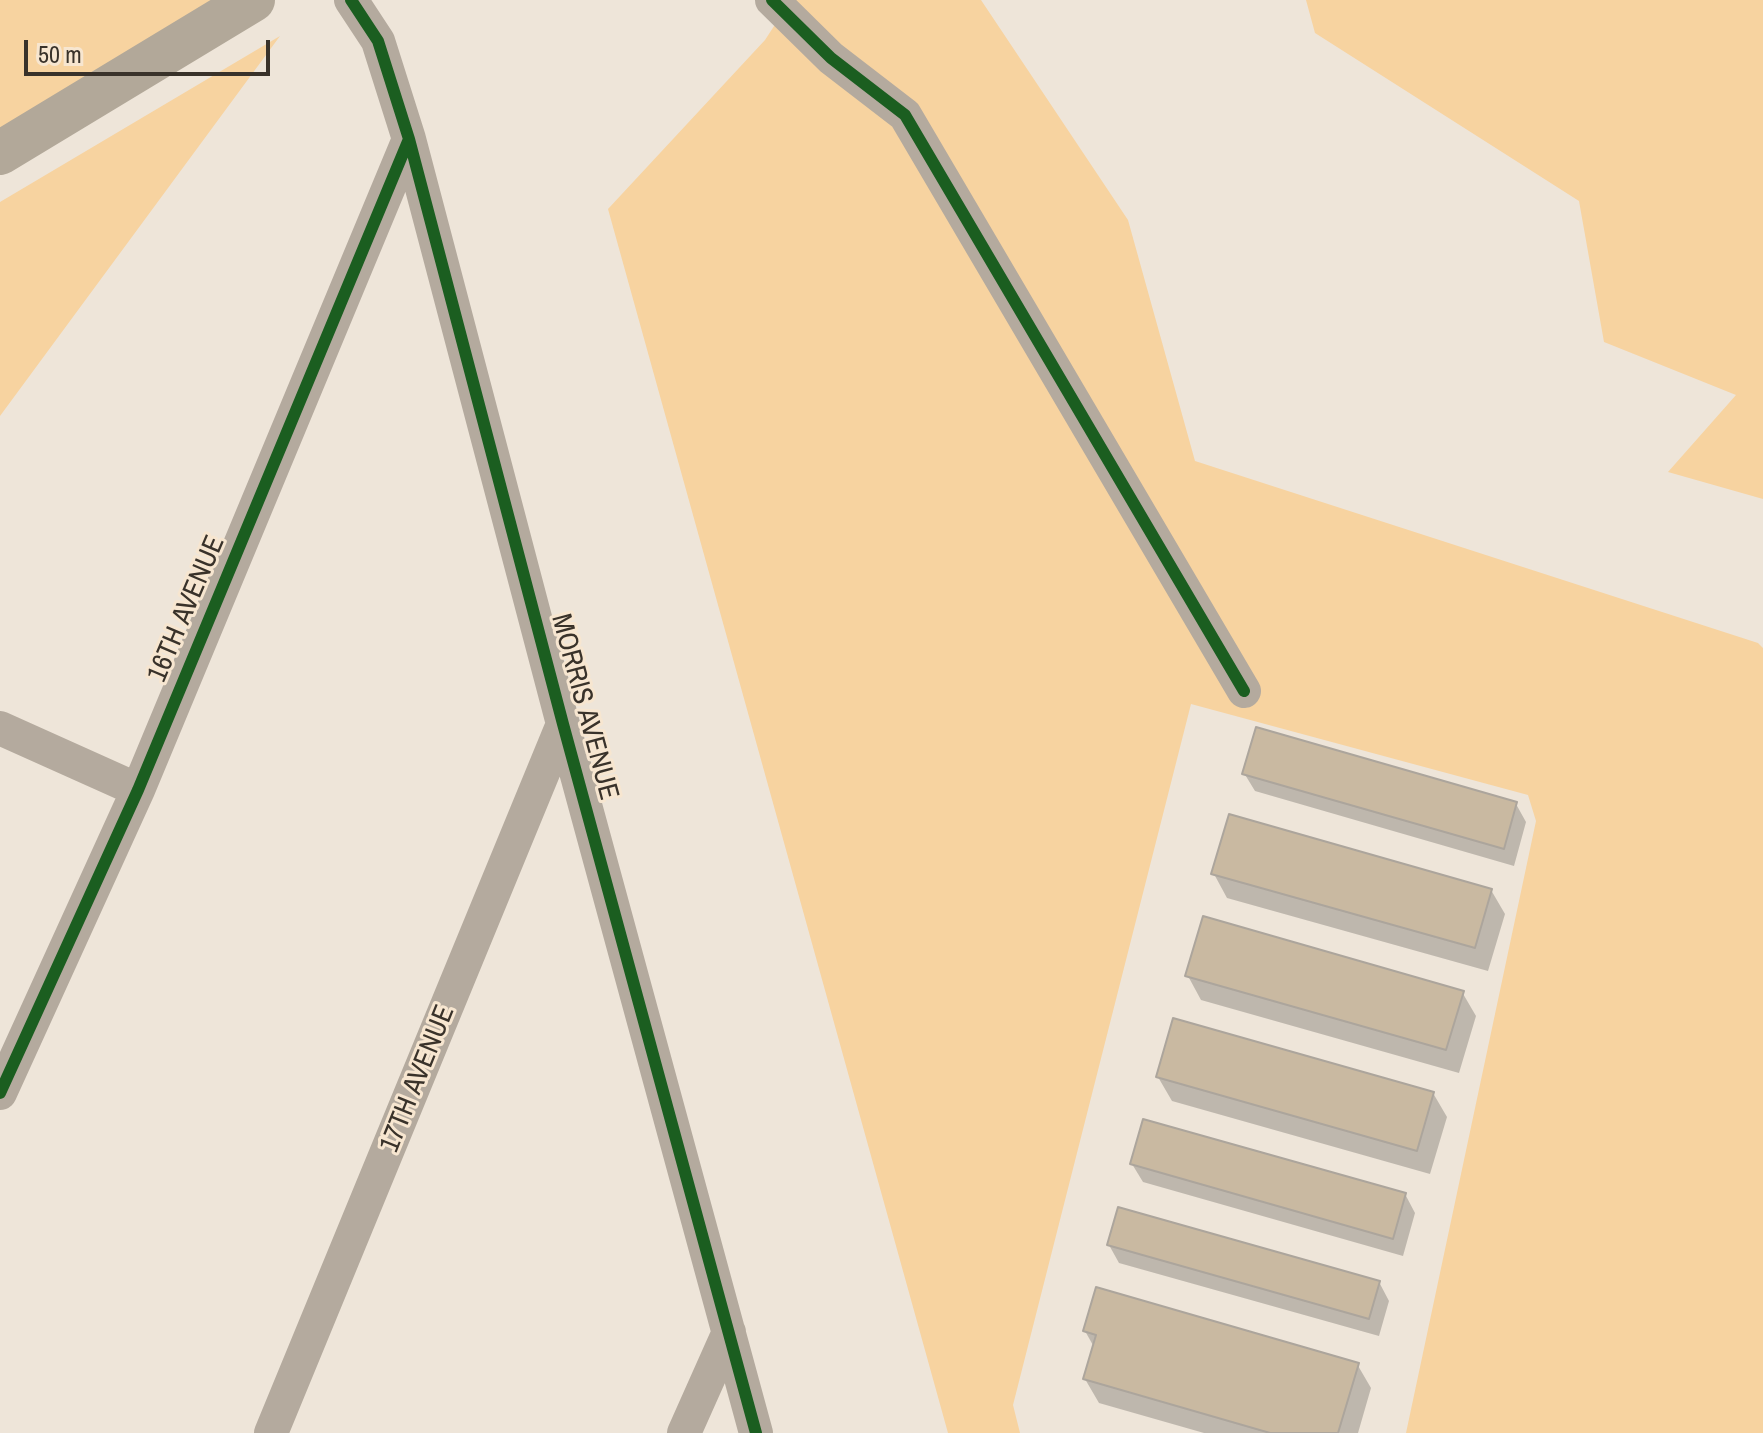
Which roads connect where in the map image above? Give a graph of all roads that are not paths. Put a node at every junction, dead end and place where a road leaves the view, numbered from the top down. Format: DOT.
graph roads {
  1 [pos="253,0"];
  2 [pos="351,0"];
  3 [pos="772,0"];
  4 [pos="409,139"];
  5 [pos="0,153"];
  6 [pos="1244,691"];
  7 [pos="563,724"];
  8 [pos="0,728"];
  9 [pos="138,790"];
  10 [pos="0,1093"];
  11 [pos="729,1332"];
  12 [pos="271,1433"];
  13 [pos="684,1433"];
  14 [pos="756,1433"];
  1 -- 5 [label="highway"];
  2 -- 4 [label="street, MORRIS AVENUE"];
  3 -- 6 [label="street"];
  4 -- 7 [label="street, MORRIS AVENUE"];
  4 -- 9 [label="street, 16TH AVENUE"];
  7 -- 11 [label="street, MORRIS AVENUE"];
  7 -- 12 [label="street, 17TH AVENUE"];
  8 -- 9 [label="street"];
  9 -- 10 [label="street, 16TH AVENUE"];
  11 -- 13 [label="street"];
  11 -- 14 [label="street, MORRIS AVENUE"];
}
